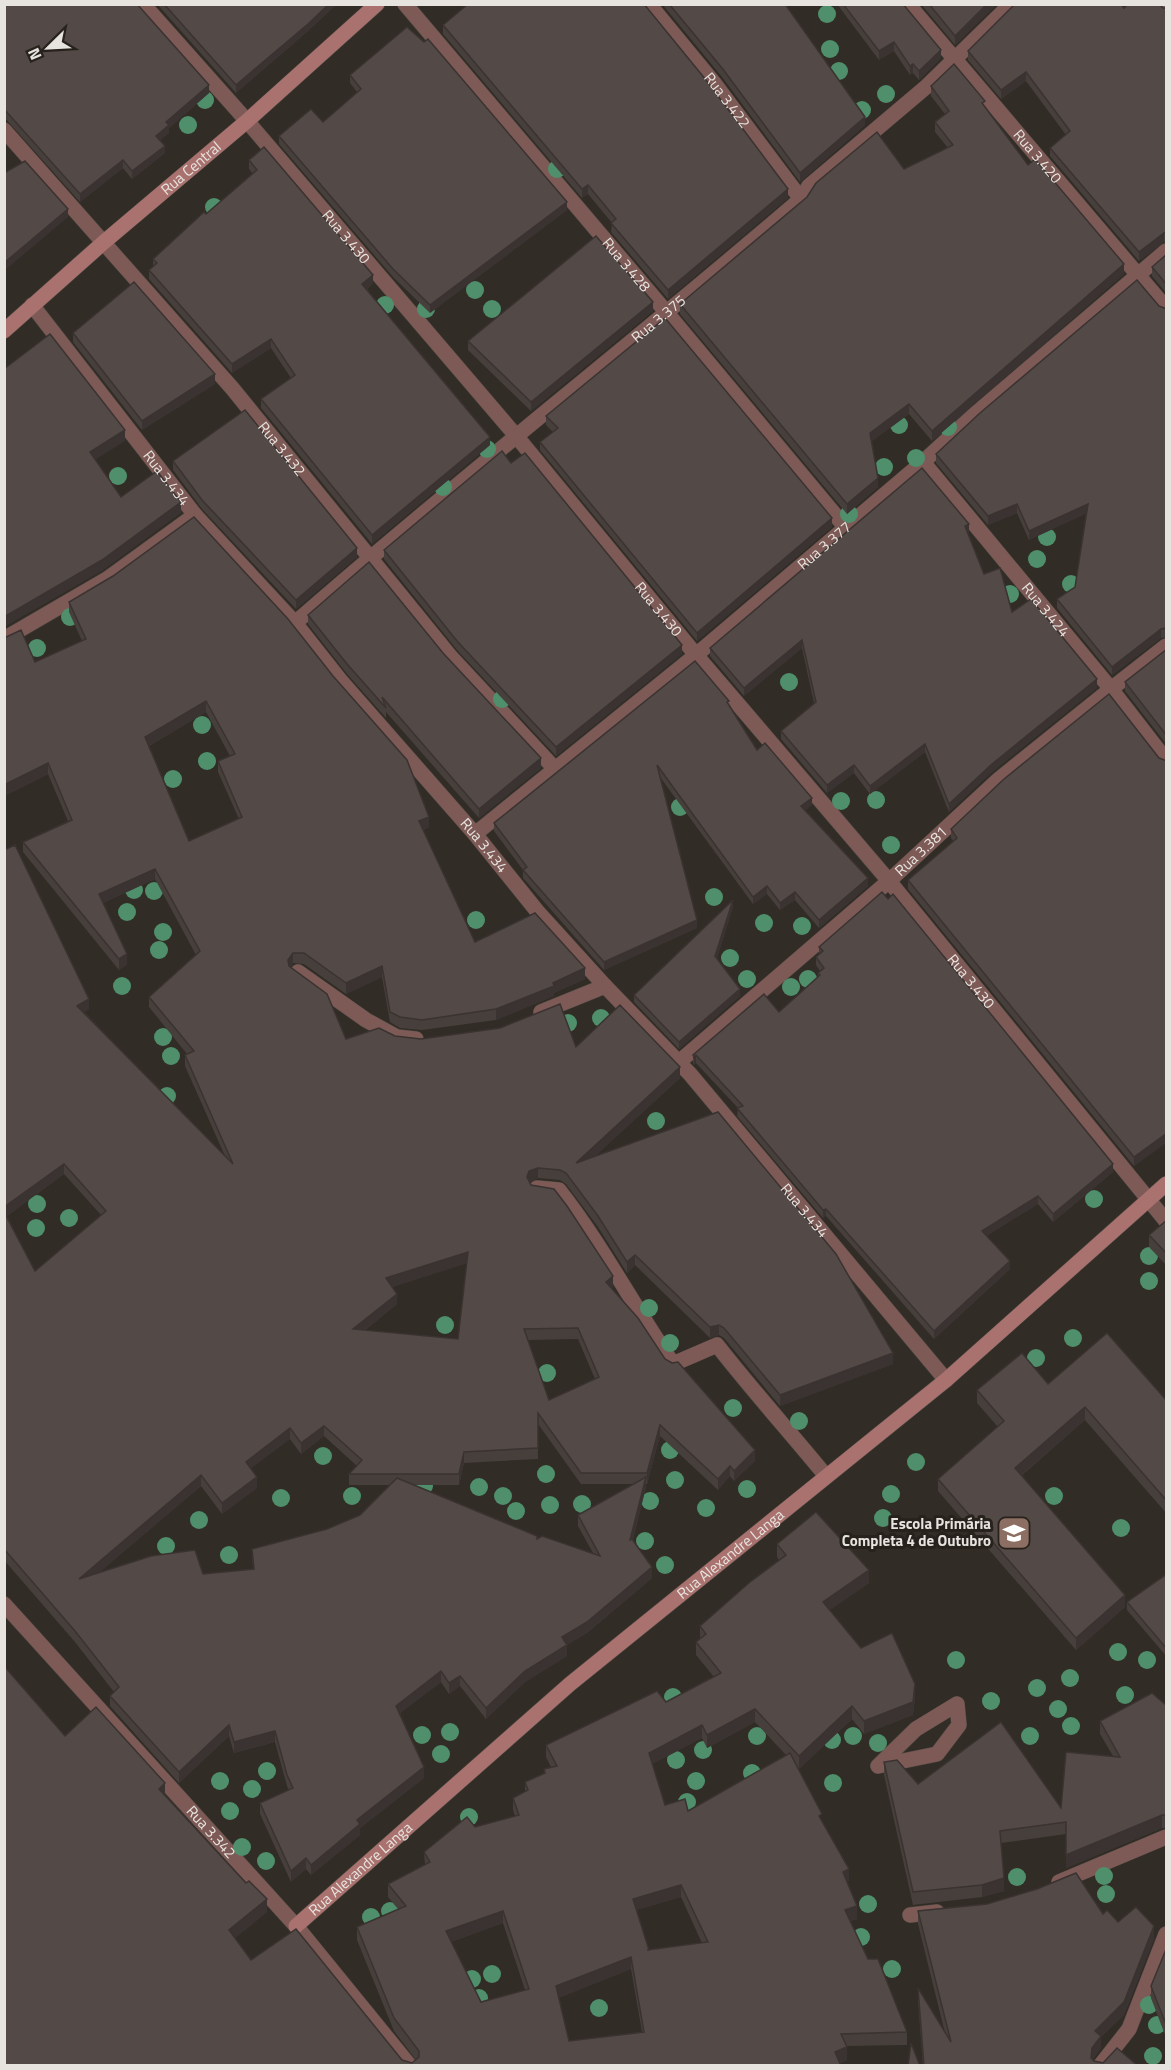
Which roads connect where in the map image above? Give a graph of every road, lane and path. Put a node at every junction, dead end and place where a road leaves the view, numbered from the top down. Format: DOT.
graph roads {
  1 [pos="143,4"];
  2 [pos="377,4"];
  3 [pos="405,4"];
  4 [pos="649,4"];
  5 [pos="908,4"];
  6 [pos="1011,4"];
  7 [pos="1163,4"];
  8 [pos="1167,8"];
  9 [pos="954,60"];
  10 [pos="247,121"];
  11 [pos="4,130"];
  12 [pos="801,199"];
  13 [pos="104,242"];
  14 [pos="1167,251"];
  15 [pos="1139,275"];
  16 [pos="32,305"];
  17 [pos="1167,308"];
  18 [pos="667,312"];
  19 [pos="4,331"];
  20 [pos="517,437"];
  21 [pos="923,462"];
  22 [pos="195,515"];
  23 [pos="846,528"];
  24 [pos="370,557"];
  25 [pos="295,623"];
  26 [pos="4,639"];
  27 [pos="1167,646"];
  28 [pos="696,655"];
  29 [pos="1111,689"];
  30 [pos="1167,760"];
  31 [pos="556,770"];
  32 [pos="475,834"];
  33 [pos="889,881"];
  34 [pos="298,972"];
  35 [pos="605,986"];
  36 [pos="531,1016"];
  37 [pos="433,1038"];
  38 [pos="679,1062"];
  39 [pos="1167,1184"];
  40 [pos="537,1188"];
  41 [pos="1148,1199"];
  42 [pos="1167,1221"];
  43 [pos="946,1380"];
  44 [pos="826,1476"];
  45 [pos="4,1604"];
  46 [pos="878,1766"];
  47 [pos="1167,1837"];
  48 [pos="1044,1888"];
  49 [pos="955,1910"];
  50 [pos="910,1915"];
  51 [pos="296,1926"];
  52 [pos="1167,1934"];
  53 [pos="410,2066"];
  54 [pos="1100,2066"];
  1 -- 10 [label="street, Rua 3.430"];
  2 -- 10 [label="street, Rua Central"];
  3 -- 18 [label="street, Rua 3.428"];
  4 -- 12 [label="street, Rua 3.422"];
  5 -- 9 [label="street, Rua 3.420"];
  6 -- 9 [label="street, Rua 3.375"];
  7 -- 8 [label="street"];
  9 -- 12 [label="street, Rua 3.375"];
  9 -- 15 [label="street, Rua 3.420"];
  10 -- 13 [label="street, Rua Central"];
  10 -- 20 [label="street, Rua 3.430"];
  11 -- 13 [label="street, Rua 3.432"];
  12 -- 18 [label="street, Rua 3.375"];
  13 -- 16 [label="street, Rua Central"];
  13 -- 24 [label="street, Rua 3.432"];
  14 -- 15 [label="street, Rua 3.377"];
  15 -- 17 [label="street, Rua 3.420"];
  15 -- 21 [label="street, Rua 3.377"];
  16 -- 19 [label="street, Rua Central"];
  16 -- 22 [label="street, Rua 3.434"];
  18 -- 20 [label="street, Rua 3.375"];
  18 -- 23 [label="street, Rua 3.428"];
  20 -- 24 [label="street, Rua 3.375"];
  20 -- 28 [label="street, Rua 3.430"];
  21 -- 23 [label="street, Rua 3.377"];
  21 -- 29 [label="street, Rua 3.424"];
  22 -- 25 [label="street, Rua 3.434"];
  22 -- 26 [label="street"];
  23 -- 28 [label="street, Rua 3.377"];
  24 -- 25 [label="street, Rua 3.375"];
  24 -- 31 [label="street, Rua 3.432"];
  25 -- 32 [label="street, Rua 3.434"];
  27 -- 29 [label="street, Rua 3.381"];
  28 -- 31 [label="street, Rua 3.377"];
  28 -- 33 [label="street, Rua 3.430"];
  29 -- 30 [label="street, Rua 3.424"];
  29 -- 33 [label="street, Rua 3.381"];
  31 -- 32 [label="street, Rua 3.377"];
  32 -- 35 [label="street, Rua 3.434"];
  33 -- 38 [label="street, Rua 3.381"];
  33 -- 41 [label="street, Rua 3.430"];
  34 -- 37 [label="street"];
  35 -- 36 [label="street"];
  35 -- 38 [label="street, Rua 3.434"];
  38 -- 43 [label="street, Rua 3.434"];
  39 -- 41 [label="street, Rua Alexandre Langa"];
  40 -- 44 [label="street"];
  41 -- 42 [label="street, Rua 3.430"];
  41 -- 43 [label="street, Rua Alexandre Langa"];
  43 -- 44 [label="street, Rua Alexandre Langa"];
  44 -- 51 [label="street, Rua Alexandre Langa"];
  45 -- 51 [label="street, Rua 3.342"];
  46 -- 46 [label="street"];
  47 -- 48 [label="street"];
  49 -- 50 [label="street"];
  51 -- 53 [label="street, Rua 3.342"];
  52 -- 54 [label="street"];
}
